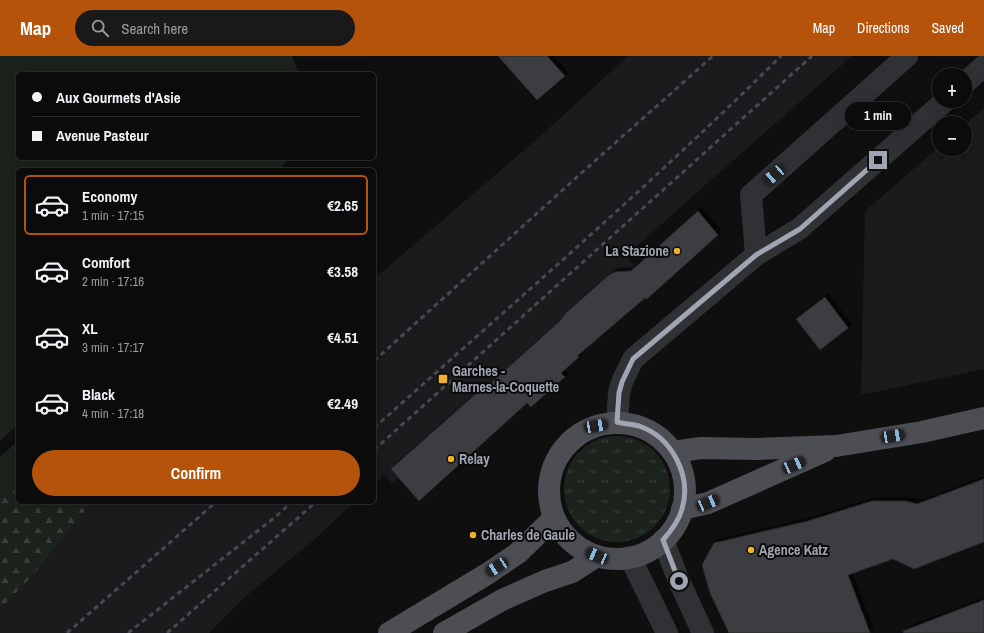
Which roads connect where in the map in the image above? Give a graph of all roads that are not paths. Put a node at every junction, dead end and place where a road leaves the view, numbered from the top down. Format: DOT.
graph roads {
  1 [pos="907,56"];
  2 [pos="984,66"];
  3 [pos="972,77"];
  4 [pos="937,108"];
  5 [pos="753,223"];
  6 [pos="800,229"];
  7 [pos="756,255"];
  8 [pos="984,418"];
  9 [pos="617,422"];
  10 [pos="836,446"];
  11 [pos="673,452"];
  12 [pos="682,509"];
  13 [pos="554,518"];
  14 [pos="663,540"];
  15 [pos="597,556"];
  16 [pos="630,557"];
  17 [pos="390,633"];
  18 [pos="444,633"];
  19 [pos="667,633"];
  20 [pos="703,633"];
  1 -- 5 [label="street"];
  2 -- 3 [label="street"];
  4 -- 6 [label="street"];
  5 -- 6 [label="street"];
  5 -- 7 [label="street"];
  6 -- 7 [label="street"];
  7 -- 9 [label="street"];
  8 -- 10 [label="main road"];
  9 -- 11 [label="main road"];
  9 -- 13 [label="main road"];
  10 -- 11 [label="main road"];
  10 -- 12 [label="main road"];
  11 -- 12 [label="main road"];
  12 -- 14 [label="main road"];
  13 -- 15 [label="main road"];
  13 -- 17 [label="main road"];
  14 -- 16 [label="main road"];
  14 -- 20 [label="street"];
  15 -- 16 [label="main road"];
  15 -- 18 [label="main road"];
  16 -- 19 [label="street"];
}
